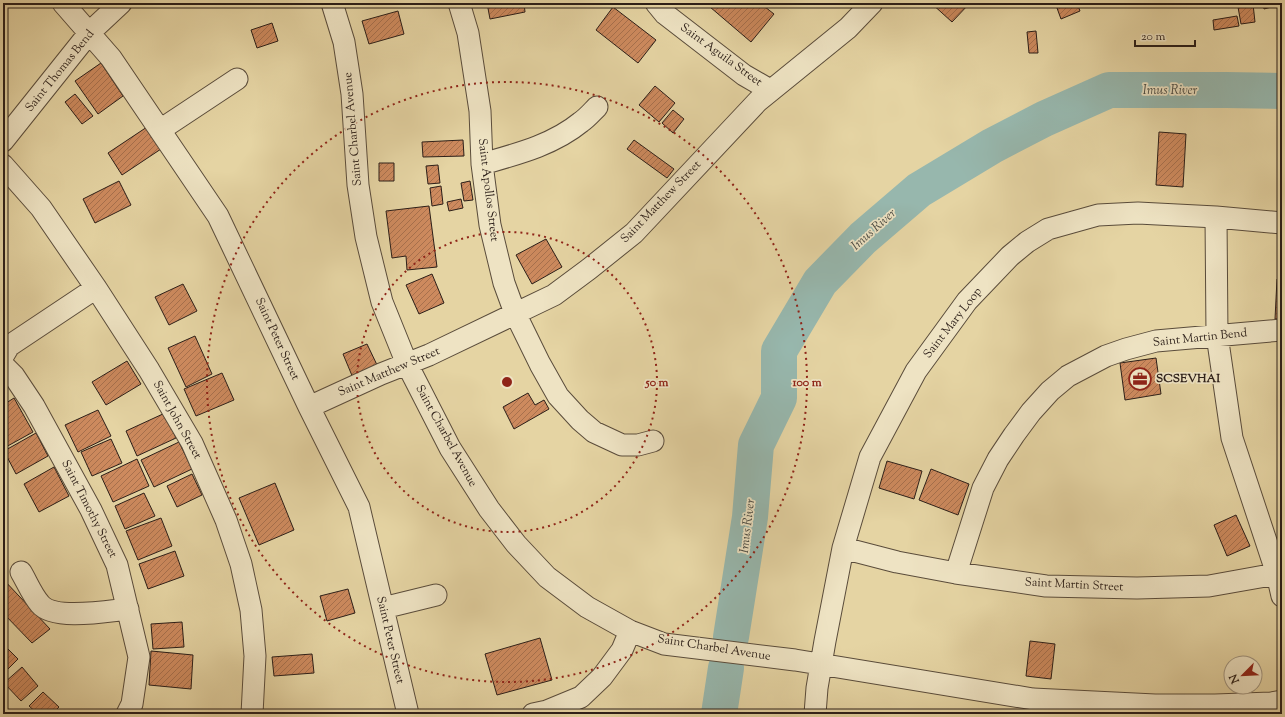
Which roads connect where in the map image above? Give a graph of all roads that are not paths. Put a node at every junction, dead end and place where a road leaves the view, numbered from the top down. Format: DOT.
graph roads {
  1 [pos="63,3"];
  2 [pos="120,3"];
  3 [pos="332,3"];
  4 [pos="459,3"];
  5 [pos="656,3"];
  6 [pos="865,5"];
  7 [pos="90,32"];
  8 [pos="237,79"];
  9 [pos="770,90"];
  10 [pos="597,107"];
  11 [pos="160,130"];
  12 [pos="3,142"];
  13 [pos="482,164"];
  14 [pos="3,165"];
  15 [pos="1216,217"];
  16 [pos="1282,223"];
  17 [pos="96,288"];
  18 [pos="515,314"];
  19 [pos="1282,330"];
  20 [pos="1218,335"];
  21 [pos="3,356"];
  22 [pos="407,364"];
  23 [pos="3,365"];
  24 [pos="309,407"];
  25 [pos="654,441"];
  26 [pos="843,548"];
  27 [pos="21,572"];
  28 [pos="956,573"];
  29 [pos="1280,574"];
  30 [pos="436,595"];
  31 [pos="1282,596"];
  32 [pos="383,608"];
  33 [pos="128,609"];
  34 [pos="630,631"];
  35 [pos="821,665"];
  36 [pos="1282,701"];
  37 [pos="127,714"];
  38 [pos="252,714"];
  39 [pos="408,714"];
  40 [pos="533,714"];
  41 [pos="815,714"];
  1 -- 7 [label="street, Saint Peter Street"];
  2 -- 7 [label="street, Saint Thomas Bend"];
  3 -- 22 [label="street, Saint Charbel Avenue"];
  4 -- 13 [label="street, Saint Apollos Street"];
  5 -- 9 [label="street, Saint Aguila Street"];
  6 -- 9 [label="street, Saint Matthew Street"];
  7 -- 11 [label="street, Saint Peter Street"];
  7 -- 12 [label="street, Saint Thomas Bend"];
  8 -- 11 [label="street"];
  9 -- 18 [label="street, Saint Matthew Street"];
  10 -- 13 [label="street"];
  11 -- 24 [label="street, Saint Peter Street"];
  13 -- 18 [label="street, Saint Apollos Street"];
  14 -- 17 [label="street, Saint John Street"];
  15 -- 16 [label="street, Saint Mary Loop"];
  15 -- 20 [label="street"];
  15 -- 26 [label="street, Saint Mary Loop"];
  17 -- 21 [label="street"];
  17 -- 38 [label="street, Saint John Street"];
  18 -- 22 [label="street, Saint Matthew Street"];
  18 -- 25 [label="street, Saint Apollos Street"];
  19 -- 20 [label="street, Saint Martin Bend"];
  20 -- 28 [label="street, Saint Martin Bend"];
  20 -- 29 [label="street"];
  22 -- 24 [label="street, Saint Matthew Street"];
  22 -- 34 [label="street, Saint Charbel Avenue"];
  23 -- 33 [label="street, Saint Timothy Street"];
  24 -- 32 [label="street, Saint Peter Street"];
  26 -- 28 [label="street, Saint Martin Street"];
  26 -- 35 [label="street, Saint Mary Loop"];
  27 -- 33 [label="street"];
  28 -- 29 [label="street, Saint Martin Street"];
  29 -- 31 [label="street"];
  30 -- 32 [label="street"];
  32 -- 39 [label="street, Saint Peter Street"];
  33 -- 37 [label="street, Saint Timothy Street"];
  34 -- 35 [label="street, Saint Charbel Avenue"];
  34 -- 40 [label="street"];
  35 -- 36 [label="street, Saint Charbel Avenue"];
  35 -- 41 [label="street, Saint Mary Loop"];
}
